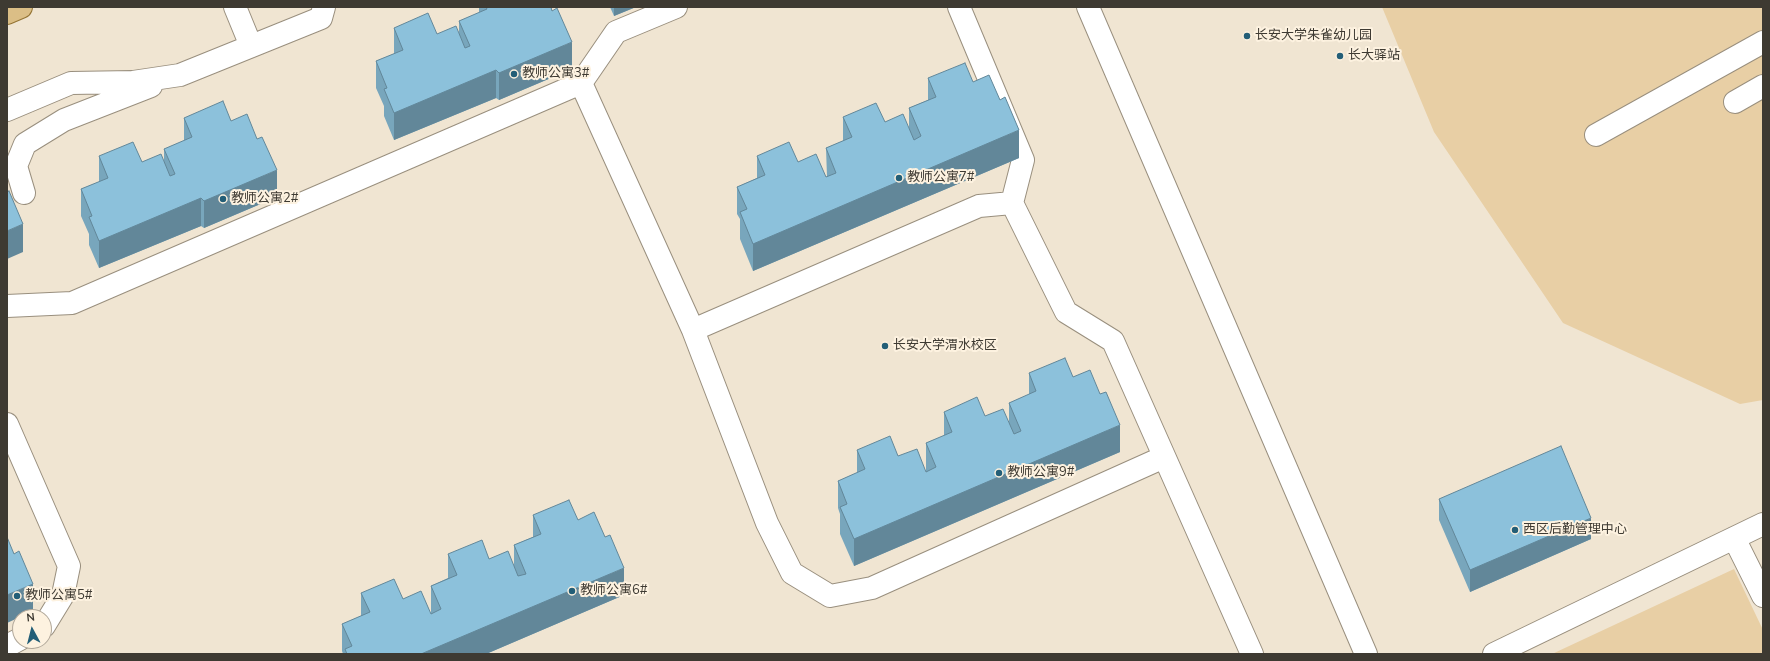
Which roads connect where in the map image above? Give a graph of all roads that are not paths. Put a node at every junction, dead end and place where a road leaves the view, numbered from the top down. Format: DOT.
graph roads {
  1 [pos="21,7"];
  2 [pos="235,7"];
  3 [pos="324,7"];
  4 [pos="676,7"];
  5 [pos="959,7"];
  6 [pos="1088,7"];
  7 [pos="7,13"];
  8 [pos="1763,42"];
  9 [pos="251,46"];
  10 [pos="180,75"];
  11 [pos="581,83"];
  12 [pos="1763,86"];
  13 [pos="1735,102"];
  14 [pos="7,110"];
  15 [pos="1596,135"];
  16 [pos="24,193"];
  17 [pos="1012,203"];
  18 [pos="7,306"];
  19 [pos="693,330"];
  20 [pos="7,424"];
  21 [pos="1164,457"];
  22 [pos="1763,524"];
  23 [pos="1734,538"];
  24 [pos="1763,596"];
  25 [pos="52,612"];
  26 [pos="1252,654"];
  27 [pos="1366,654"];
  28 [pos="1494,654"];
  1 -- 7 [label="main road"];
  2 -- 9 [label="street"];
  3 -- 9 [label="street"];
  4 -- 11 [label="street"];
  5 -- 17 [label="street"];
  6 -- 27 [label="street"];
  8 -- 15 [label="street"];
  9 -- 10 [label="street"];
  10 -- 14 [label="street"];
  10 -- 16 [label="street"];
  11 -- 18 [label="street"];
  11 -- 19 [label="street"];
  12 -- 13 [label="street"];
  17 -- 19 [label="street"];
  17 -- 21 [label="street"];
  19 -- 21 [label="street"];
  20 -- 25 [label="street"];
  21 -- 26 [label="street"];
  22 -- 23 [label="street"];
  23 -- 24 [label="street"];
  23 -- 28 [label="street"];
}
